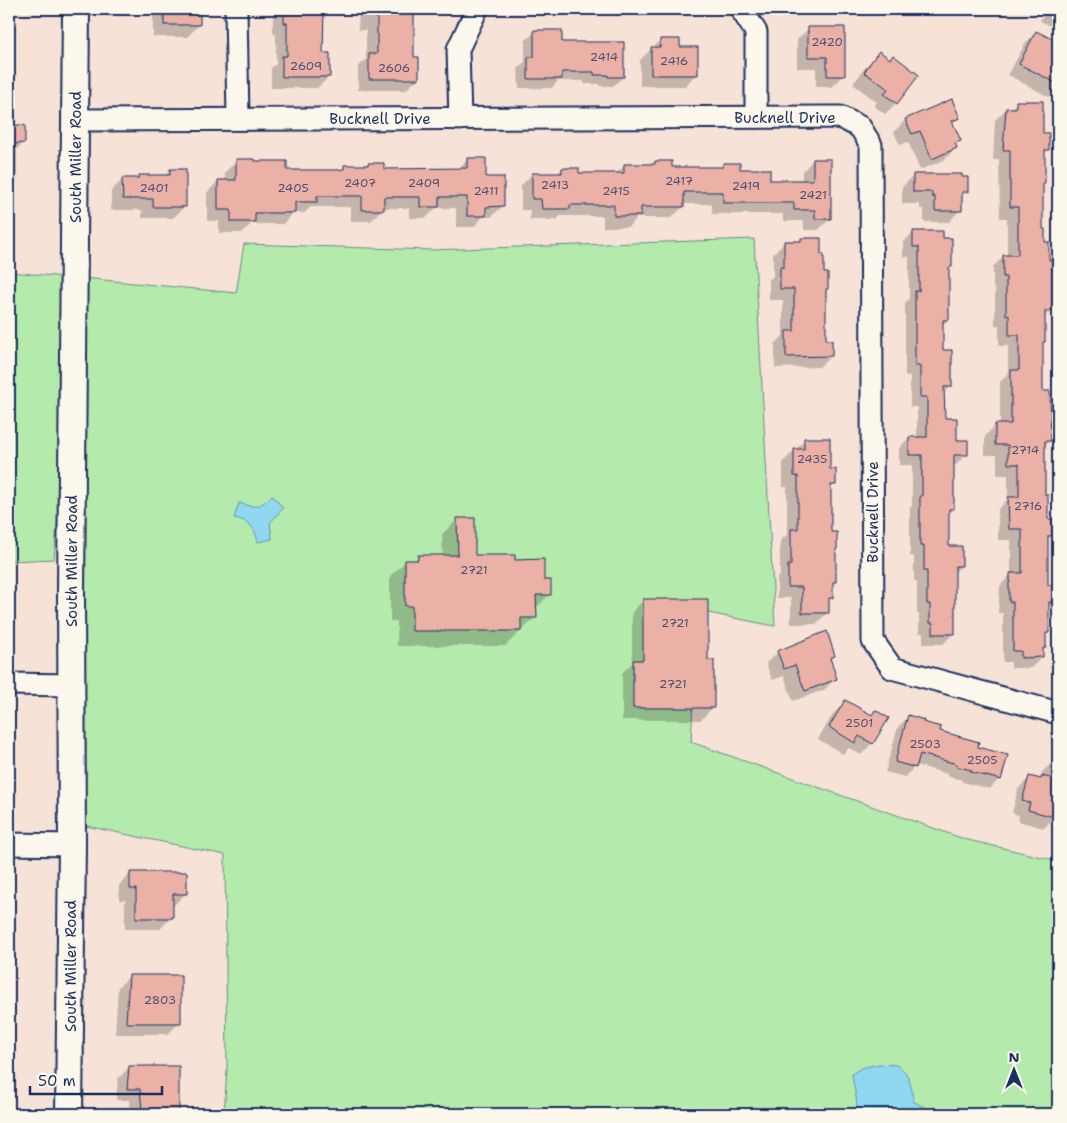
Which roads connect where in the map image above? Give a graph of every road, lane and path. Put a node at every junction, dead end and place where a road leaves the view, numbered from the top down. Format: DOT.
graph roads {
  1 [pos="76,9"];
  2 [pos="236,9"];
  3 [pos="477,9"];
  4 [pos="740,9"];
  5 [pos="756,117"];
  6 [pos="460,119"];
  7 [pos="76,120"];
  8 [pos="238,120"];
  9 [pos="9,684"];
  10 [pos="71,685"];
  11 [pos="1058,713"];
  12 [pos="9,844"];
  13 [pos="72,845"];
  14 [pos="69,1114"];
  1 -- 7 [label="street, South Miller Road"];
  2 -- 8 [label="street"];
  3 -- 6 [label="street"];
  4 -- 5 [label="street"];
  5 -- 6 [label="street, Bucknell Drive"];
  5 -- 11 [label="street, Bucknell Drive"];
  6 -- 8 [label="street, Bucknell Drive"];
  7 -- 8 [label="street, Bucknell Drive"];
  7 -- 10 [label="street, South Miller Road"];
  9 -- 10 [label="street"];
  10 -- 13 [label="street, South Miller Road"];
  12 -- 13 [label="street"];
  13 -- 14 [label="street, South Miller Road"];
}
